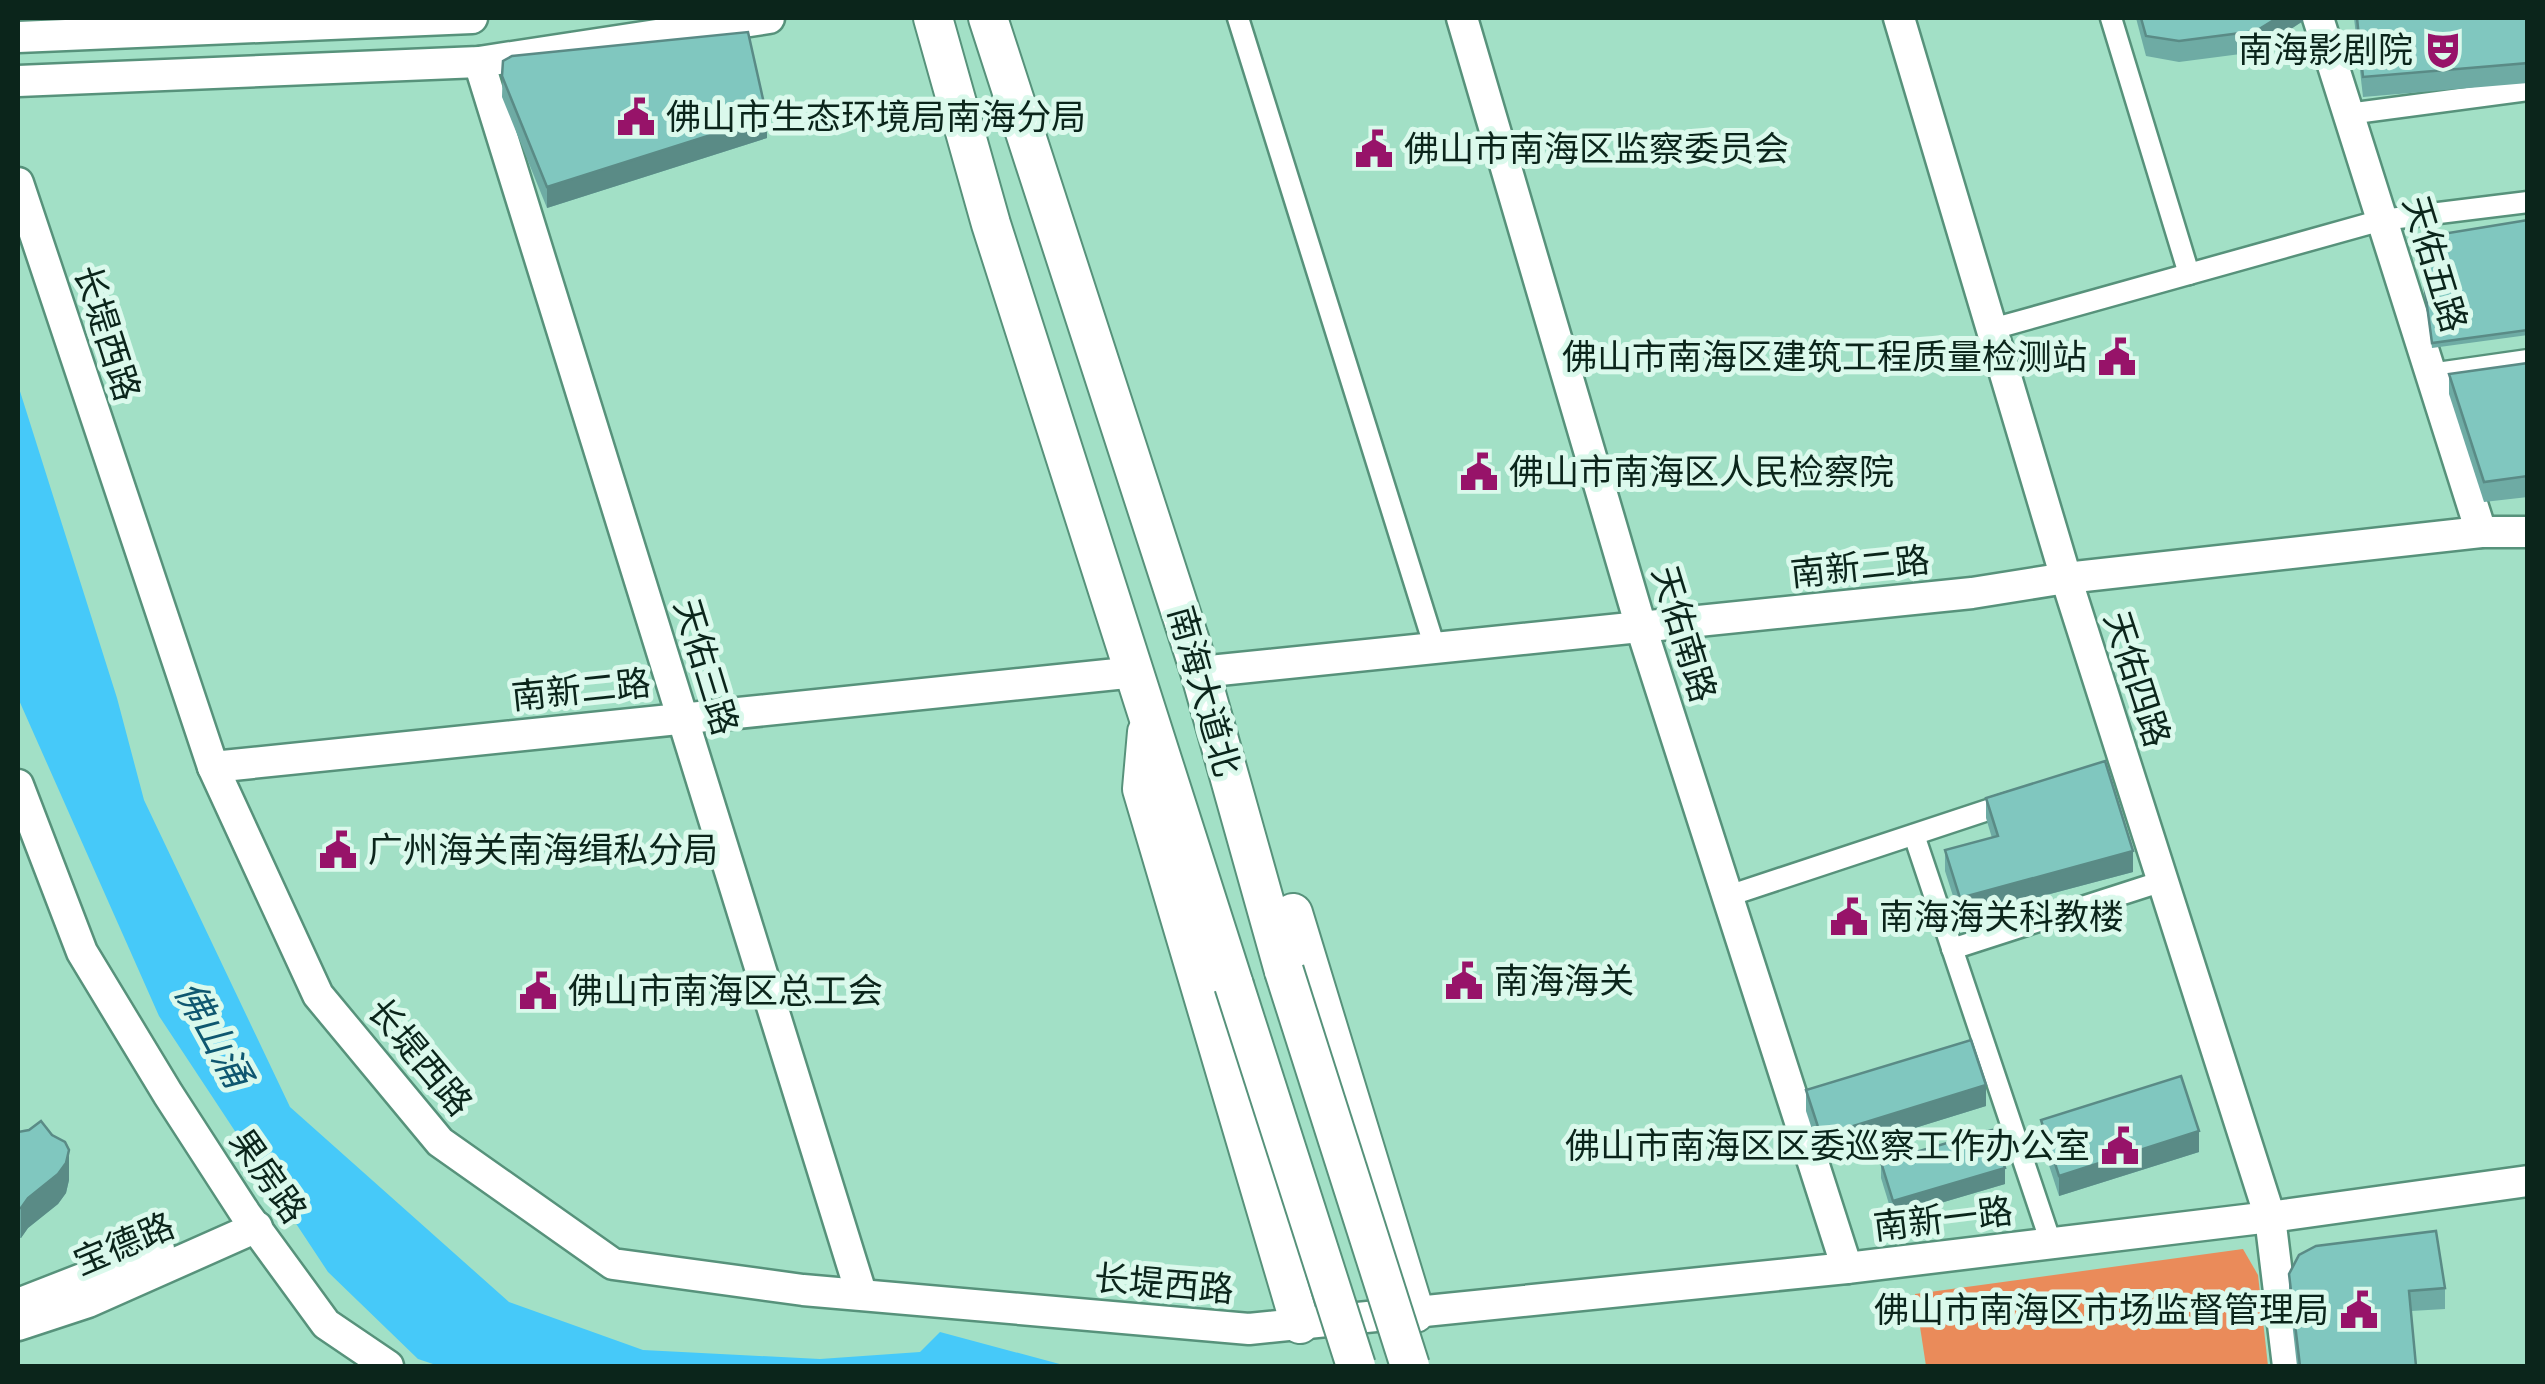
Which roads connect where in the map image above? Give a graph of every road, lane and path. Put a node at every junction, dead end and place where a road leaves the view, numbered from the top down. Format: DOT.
graph roads {
  1 [pos="467,18"];
  2 [pos="769,18"];
  3 [pos="933,18"];
  4 [pos="988,18"];
  5 [pos="1238,18"];
  6 [pos="1462,18"];
  7 [pos="1899,18"];
  8 [pos="2111,18"];
  9 [pos="2318,18"];
  10 [pos="18,37"];
  11 [pos="479,62"];
  12 [pos="18,81"];
  13 [pos="2528,90"];
  14 [pos="2348,114"];
  15 [pos="18,183"];
  16 [pos="2528,202"];
  17 [pos="2382,220"];
  18 [pos="2189,274"];
  19 [pos="1992,329"];
  20 [pos="2528,360"];
  21 [pos="2430,374"];
  22 [pos="2481,532"];
  23 [pos="2528,532"];
  24 [pos="2066,578"];
  25 [pos="1642,627"];
  26 [pos="1435,648"];
  27 [pos="1136,672"];
  28 [pos="1200,672"];
  29 [pos="1148,710"];
  30 [pos="682,716"];
  31 [pos="1219,740"];
  32 [pos="213,767"];
  33 [pos="19,794"];
  34 [pos="2037,794"];
  35 [pos="1914,834"];
  36 [pos="2163,882"];
  37 [pos="1728,896"];
  38 [pos="1952,949"];
  39 [pos="2528,1181"];
  40 [pos="2270,1217"];
  41 [pos="251,1220"];
  42 [pos="2052,1244"];
  43 [pos="1847,1268"];
  44 [pos="861,1293"];
  45 [pos="18,1304"];
  46 [pos="1415,1312"];
  47 [pos="1367,1318"];
  48 [pos="1300,1324"];
  49 [pos="18,1325"];
  50 [pos="388,1366"];
  51 [pos="1356,1366"];
  52 [pos="1410,1366"];
  53 [pos="2288,1366"];
  1 -- 10 [label="street"];
  2 -- 11 [label="street"];
  3 -- 27 [label="highway, 南海大道北"];
  4 -- 28 [label="highway, 南海大道北"];
  5 -- 26 [label="street"];
  6 -- 25 [label="street, 天佑南路"];
  7 -- 19 [label="street, 天佑四路"];
  8 -- 18 [label="street"];
  9 -- 14 [label="street, 天佑五路"];
  11 -- 12 [label="street"];
  11 -- 30 [label="street, 天佑三路"];
  13 -- 14 [label="street"];
  14 -- 17 [label="street, 天佑五路"];
  15 -- 32 [label="street, 长堤西路"];
  16 -- 17 [label="street"];
  17 -- 18 [label="street"];
  17 -- 21 [label="street, 天佑五路"];
  18 -- 19 [label="street"];
  19 -- 24 [label="street, 天佑四路"];
  20 -- 21 [label="street"];
  21 -- 22 [label="street, 天佑五路"];
  22 -- 23 [label="street, 南新二路"];
  22 -- 24 [label="street, 南新二路"];
  24 -- 25 [label="street, 南新二路"];
  24 -- 36 [label="street, 天佑四路"];
  25 -- 26 [label="street, 南新二路"];
  25 -- 37 [label="street, 天佑南路"];
  26 -- 28 [label="street, 南新二路"];
  27 -- 29 [label="highway, 南海大道北"];
  27 -- 30 [label="street, 南新二路"];
  28 -- 31 [label="highway, 南海大道北"];
  29 -- 48 [label="highway"];
  29 -- 51 [label="highway, 南海大道北, bridge"];
  30 -- 32 [label="street, 南新二路"];
  30 -- 44 [label="street, 天佑三路"];
  31 -- 46 [label="highway"];
  31 -- 52 [label="highway, 南海大道北, bridge"];
  32 -- 44 [label="street, 长堤西路"];
  33 -- 41 [label="street, 果房路"];
  34 -- 35 [label="street"];
  35 -- 37 [label="street"];
  35 -- 38 [label="street"];
  36 -- 38 [label="street"];
  36 -- 40 [label="street, 天佑四路"];
  37 -- 43 [label="street, 天佑南路"];
  38 -- 42 [label="street"];
  39 -- 40 [label="street, 南新一路"];
  40 -- 42 [label="street, 南新一路"];
  40 -- 53 [label="street, 天佑四路"];
  41 -- 45 [label="street, 宝德路"];
  41 -- 49 [label="street, 宝德路"];
  41 -- 50 [label="street, 果房路"];
  42 -- 43 [label="street, 南新一路"];
  43 -- 46 [label="street, 南新一路"];
  44 -- 48 [label="street, 长堤西路"];
  46 -- 47 [label="street, 南新一路"];
  47 -- 48 [label="street, 长堤西路"];
}
